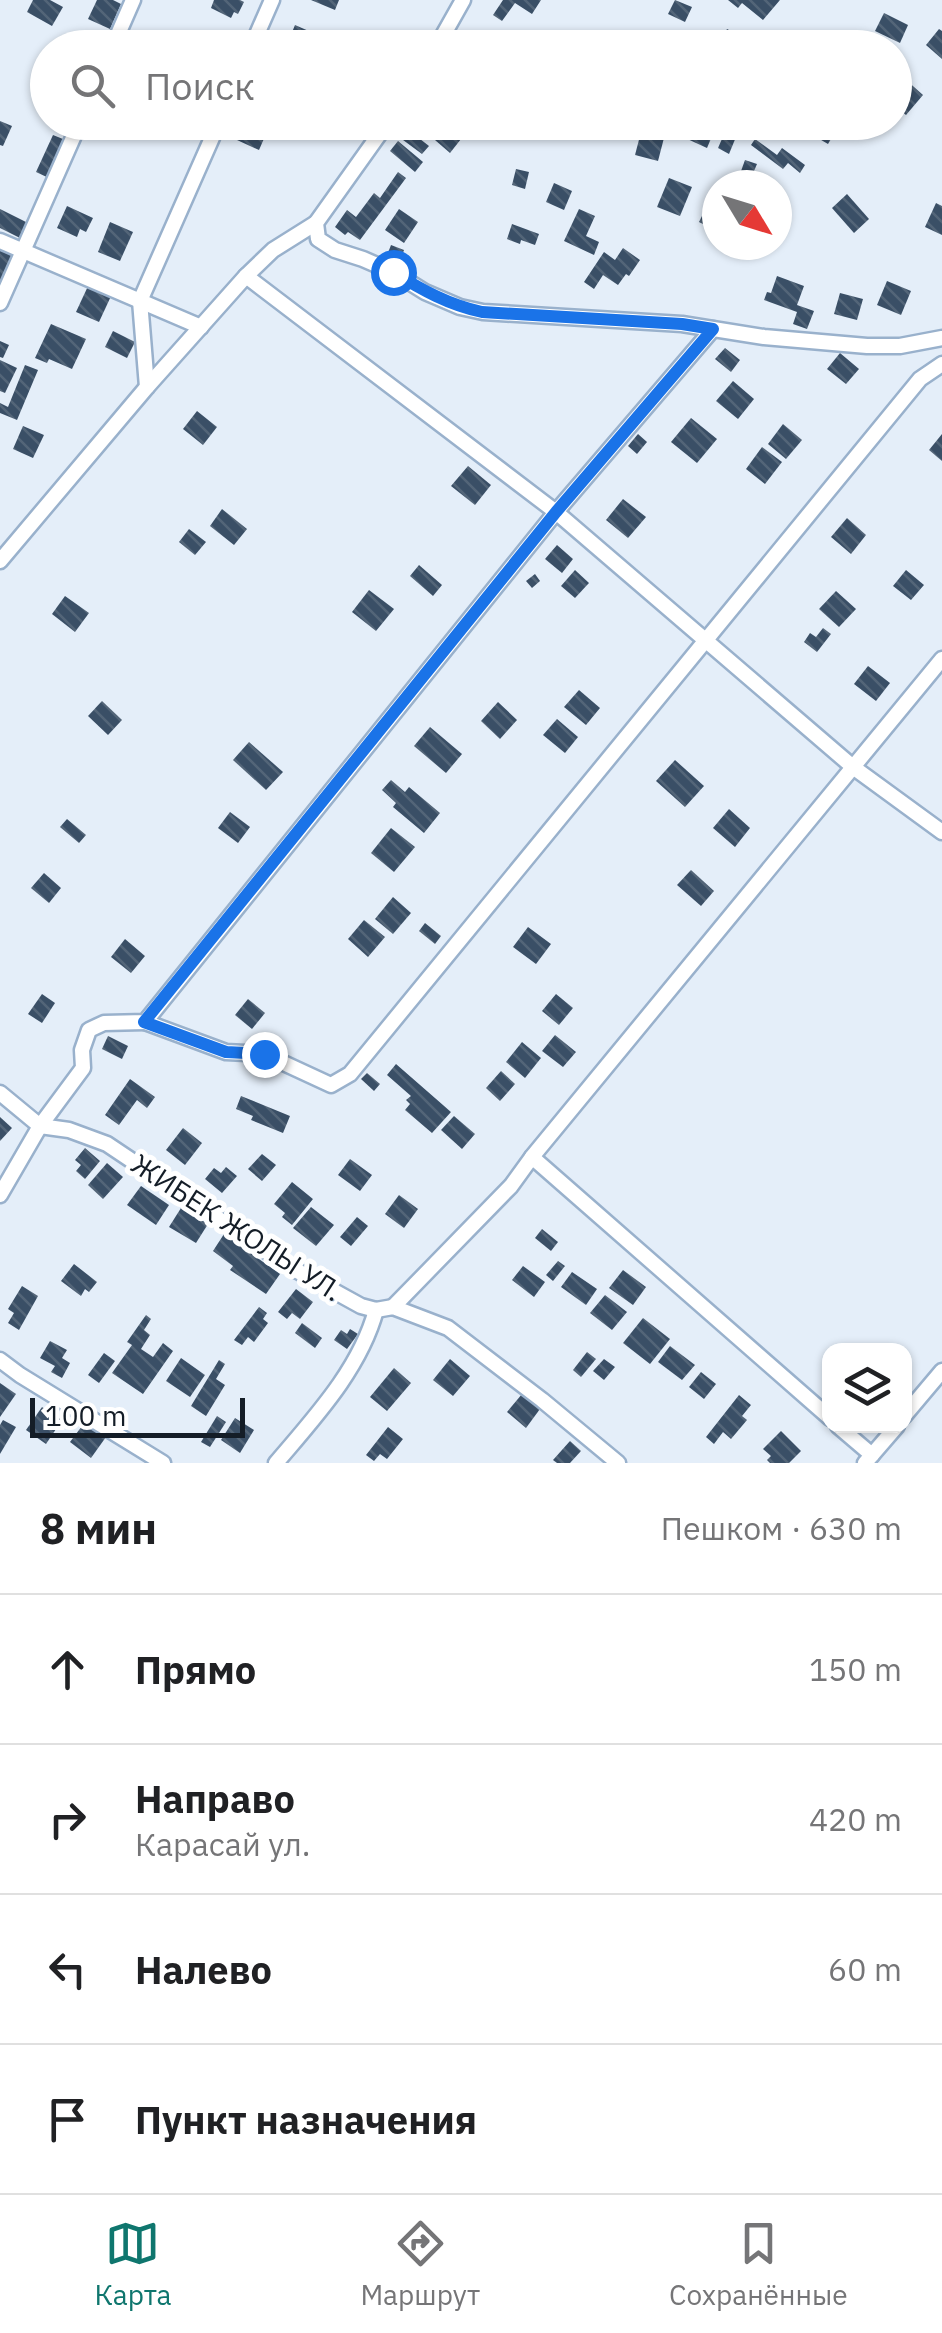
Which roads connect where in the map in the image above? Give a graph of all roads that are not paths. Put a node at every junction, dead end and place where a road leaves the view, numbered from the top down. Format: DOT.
graph roads {
  1 [pos="133,0"];
  2 [pos="272,0"];
  3 [pos="463,0"];
  4 [pos="120,30"];
  5 [pos="260,30"];
  6 [pos="446,30"];
  7 [pos="72,140"];
  8 [pos="210,140"];
  9 [pos="375,140"];
  10 [pos="316,223"];
  11 [pos="0,242"];
  12 [pos="24,252"];
  13 [pos="246,276"];
  14 [pos="140,301"];
  15 [pos="0,302"];
  16 [pos="201,327"];
  17 [pos="713,329"];
  18 [pos="942,338"];
  19 [pos="942,364"];
  20 [pos="147,387"];
  21 [pos="556,512"];
  22 [pos="0,562"];
  23 [pos="706,639"];
  24 [pos="942,658"];
  25 [pos="853,767"];
  26 [pos="942,832"];
  27 [pos="144,1022"];
  28 [pos="0,1093"];
  29 [pos="40,1126"];
  30 [pos="532,1157"];
  31 [pos="0,1195"];
  32 [pos="393,1307"];
  33 [pos="376,1310"];
  34 [pos="0,1360"];
  35 [pos="942,1371"];
  36 [pos="912,1407"];
  37 [pos="822,1411"];
  38 [pos="845,1433"];
  39 [pos="891,1433"];
  40 [pos="869,1459"];
  41 [pos="163,1463"];
  42 [pos="276,1463"];
  43 [pos="618,1463"];
  1 -- 4 [label="street"];
  2 -- 5 [label="street"];
  3 -- 6 [label="street"];
  7 -- 12 [label="street"];
  8 -- 14 [label="street"];
  9 -- 10 [label="street"];
  10 -- 13 [label="street"];
  10 -- 17 [label="street"];
  11 -- 12 [label="street"];
  12 -- 14 [label="street"];
  12 -- 15 [label="street"];
  13 -- 16 [label="street"];
  13 -- 21 [label="street"];
  14 -- 16 [label="street"];
  14 -- 20 [label="street"];
  16 -- 20 [label="street"];
  17 -- 18 [label="street"];
  17 -- 21 [label="street"];
  19 -- 23 [label="street"];
  20 -- 22 [label="street"];
  21 -- 23 [label="street"];
  21 -- 27 [label="street"];
  23 -- 25 [label="street"];
  23 -- 27 [label="street"];
  24 -- 25 [label="street"];
  25 -- 26 [label="street"];
  25 -- 30 [label="street"];
  27 -- 29 [label="street"];
  28 -- 29 [label="street, ЖИБЕК ЖОЛЫ УЛ."];
  29 -- 31 [label="street"];
  29 -- 33 [label="street, ЖИБЕК ЖОЛЫ УЛ."];
  30 -- 32 [label="street"];
  30 -- 37 [label="street"];
  32 -- 33 [label="street, ЖИБЕК ЖОЛЫ УЛ."];
  32 -- 43 [label="street"];
  33 -- 42 [label="street"];
  34 -- 41 [label="street"];
  35 -- 36 [label="street"];
  38 -- 40 [label="street"];
  39 -- 40 [label="street"];
}
